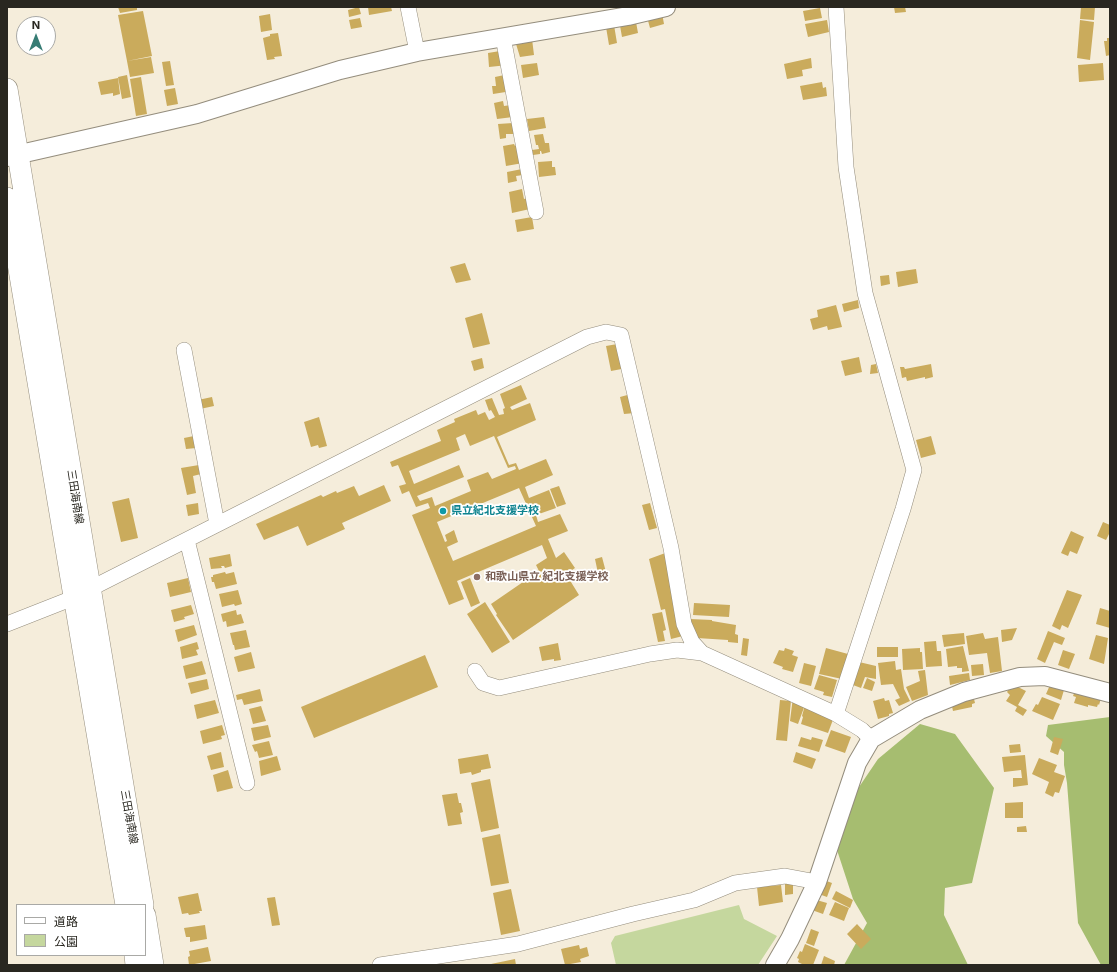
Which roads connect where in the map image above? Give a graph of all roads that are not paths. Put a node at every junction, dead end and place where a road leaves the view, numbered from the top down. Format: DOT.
graph roads {
  1 [pos="408,7"];
  2 [pos="666,7"];
  3 [pos="836,7"];
  4 [pos="503,37"];
  5 [pos="417,52"];
  6 [pos="7,89"];
  7 [pos="13,156"];
  8 [pos="7,198"];
  9 [pos="536,212"];
  10 [pos="184,350"];
  11 [pos="217,524"];
  12 [pos="187,540"];
  13 [pos="82,592"];
  14 [pos="7,624"];
  15 [pos="702,653"];
  16 [pos="475,671"];
  17 [pos="1110,693"];
  18 [pos="836,714"];
  19 [pos="870,739"];
  20 [pos="247,783"];
  21 [pos="817,882"];
  22 [pos="126,904"];
  23 [pos="143,904"];
  24 [pos="146,921"];
  25 [pos="153,965"];
  26 [pos="380,965"];
  27 [pos="775,965"];
  1 -- 5 [label="street"];
  2 -- 4 [label="street"];
  3 -- 18 [label="street"];
  4 -- 5 [label="street"];
  4 -- 9 [label="street"];
  5 -- 7 [label="street"];
  6 -- 7 [label="main road, 三田海南線"];
  7 -- 13 [label="main road, 三田海南線"];
  8 -- 13 [label="main road, 三田海南線"];
  10 -- 11 [label="street"];
  11 -- 12 [label="street"];
  11 -- 15 [label="street"];
  12 -- 13 [label="street"];
  12 -- 20 [label="street"];
  13 -- 14 [label="street"];
  13 -- 22 [label="main road, 三田海南線"];
  13 -- 23 [label="main road, 三田海南線"];
  15 -- 16 [label="street"];
  15 -- 18 [label="street"];
  17 -- 19 [label="street"];
  18 -- 19 [label="street"];
  19 -- 21 [label="street"];
  21 -- 26 [label="street"];
  21 -- 27 [label="street"];
  24 -- 25 [label="main road"];
}
